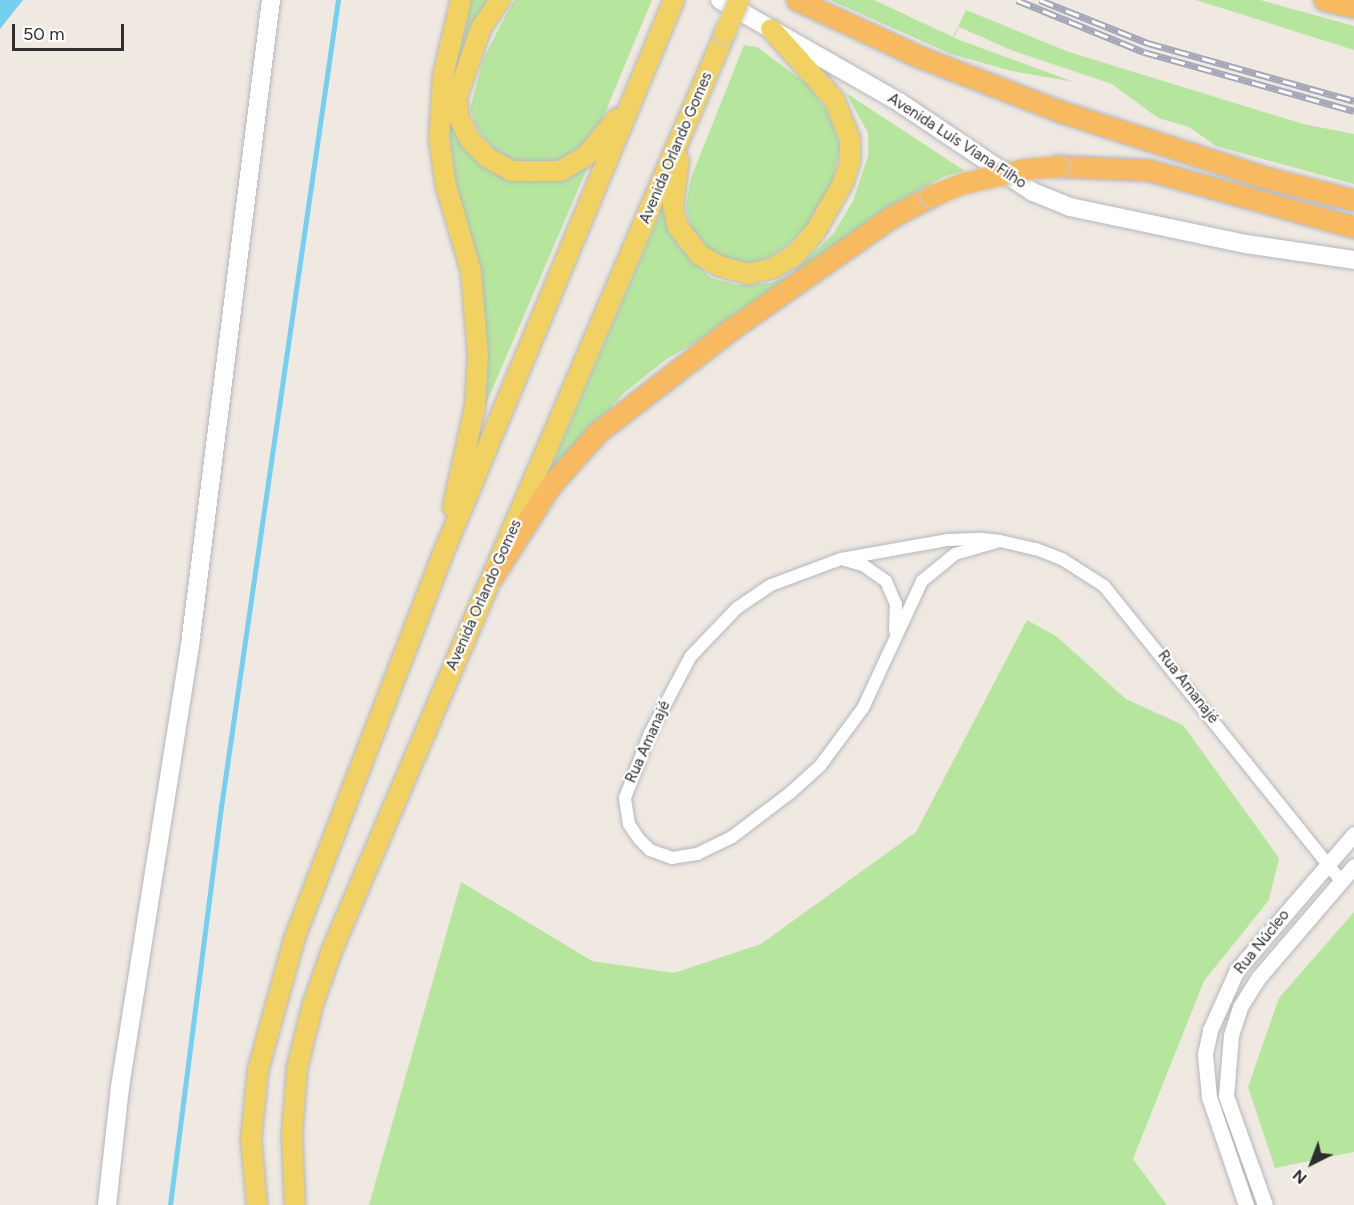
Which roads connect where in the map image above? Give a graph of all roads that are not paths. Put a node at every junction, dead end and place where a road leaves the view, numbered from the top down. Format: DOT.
graph roads {
  1 [pos="271,0"];
  2 [pos="461,0"];
  3 [pos="500,0"];
  4 [pos="720,0"];
  5 [pos="739,0"];
  6 [pos="797,0"];
  7 [pos="1324,0"];
  8 [pos="674,2"];
  9 [pos="1354,7"];
  10 [pos="771,29"];
  11 [pos="638,87"];
  12 [pos="694,103"];
  13 [pos="1354,200"];
  14 [pos="1354,227"];
  15 [pos="1354,260"];
  16 [pos="1000,541"];
  17 [pos="442,556"];
  18 [pos="841,559"];
  19 [pos="493,576"];
  20 [pos="891,651"];
  21 [pos="1354,834"];
  22 [pos="1327,864"];
  23 [pos="1354,866"];
  24 [pos="1341,881"];
  25 [pos="106,1205"];
  26 [pos="257,1205"];
  27 [pos="296,1205"];
  28 [pos="1246,1205"];
  29 [pos="1265,1205"];
  1 -- 25 [label="main road"];
  2 -- 17 [label="main road"];
  3 -- 11 [label="main road"];
  4 -- 10 [label="main road, Avenida Luís Viana Filho"];
  5 -- 12 [label="main road, Avenida Orlando Gomes, bridge"];
  6 -- 13 [label="highway"];
  7 -- 9 [label="highway"];
  8 -- 11 [label="main road"];
  10 -- 12 [label="main road"];
  10 -- 15 [label="main road, Avenida Luís Viana Filho"];
  11 -- 17 [label="main road"];
  12 -- 19 [label="main road, Avenida Orlando Gomes"];
  14 -- 19 [label="highway, bridge"];
  16 -- 18 [label="street, Rua Amanajé"];
  16 -- 20 [label="street, Rua Amanajé"];
  16 -- 22 [label="street, Rua Amanajé"];
  17 -- 26 [label="main road"];
  18 -- 20 [label="street, Rua Amanajé"];
  18 -- 20 [label="street, Rua Amanajé"];
  19 -- 27 [label="main road, Avenida Orlando Gomes"];
  21 -- 22 [label="street, Rua Núcleo"];
  22 -- 24 [label="street, Rua Amanajé"];
  22 -- 28 [label="street, Rua Núcleo"];
  23 -- 24 [label="street, Rua Núcleo"];
  24 -- 29 [label="street, Rua Núcleo"];
}
